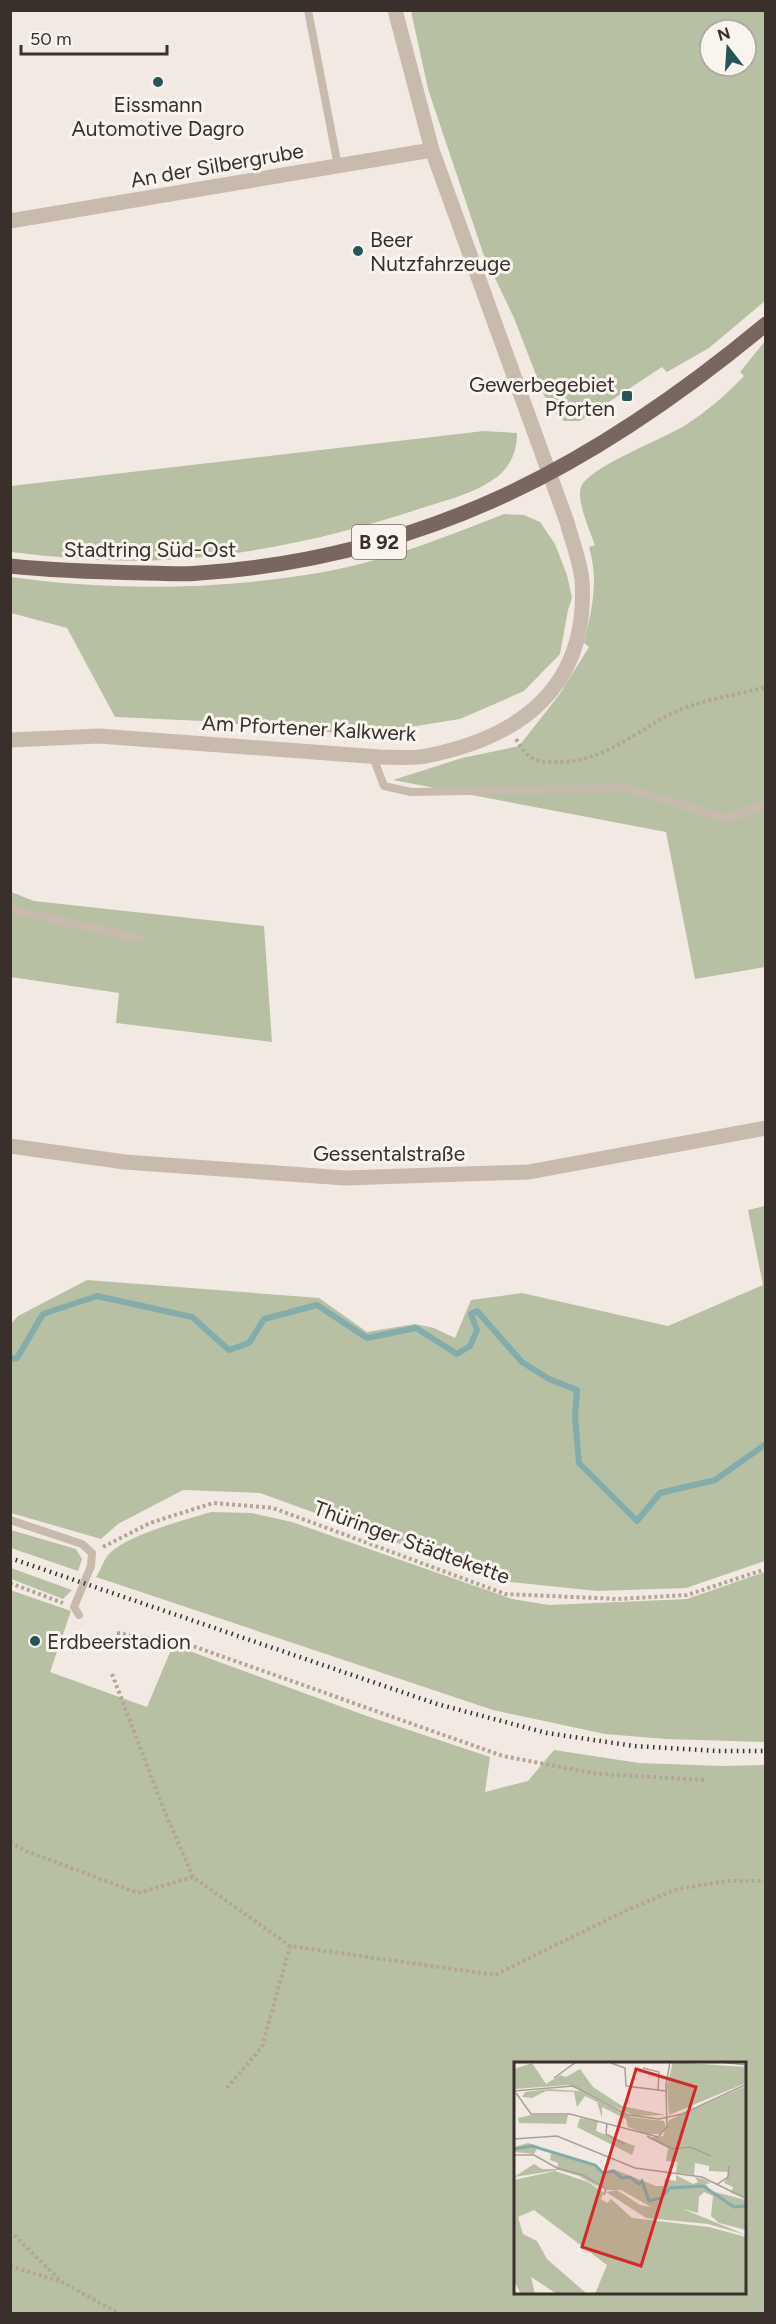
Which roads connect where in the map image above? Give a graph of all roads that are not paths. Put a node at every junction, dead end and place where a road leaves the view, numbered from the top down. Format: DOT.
graph roads {
  1 [pos="308,10"];
  2 [pos="395,10"];
  3 [pos="432,150"];
  4 [pos="338,166"];
  5 [pos="10,221"];
  6 [pos="765,324"];
  7 [pos="550,474"];
  8 [pos="10,566"];
  9 [pos="10,740"];
  10 [pos="374,757"];
  11 [pos="765,803"];
  12 [pos="10,907"];
  13 [pos="139,938"];
  14 [pos="765,1128"];
  15 [pos="10,1146"];
  16 [pos="10,1520"];
  17 [pos="76,1611"];
  1 -- 4 [label="lane"];
  2 -- 3 [label="street, Am Pfortener Kalkwerk"];
  3 -- 4 [label="street, An der Silbergrube"];
  3 -- 7 [label="street, Am Pfortener Kalkwerk"];
  4 -- 5 [label="street, An der Silbergrube"];
  6 -- 7 [label="main road, Stadtring Süd-Ost / B 92"];
  7 -- 8 [label="main road, Stadtring Süd-Ost / B 92"];
  7 -- 10 [label="street, Am Pfortener Kalkwerk"];
  9 -- 10 [label="street, Am Pfortener Kalkwerk"];
  10 -- 11 [label="lane"];
  12 -- 13 [label="lane"];
  14 -- 15 [label="street, Gessentalstraße"];
  16 -- 17 [label="lane"];
}
